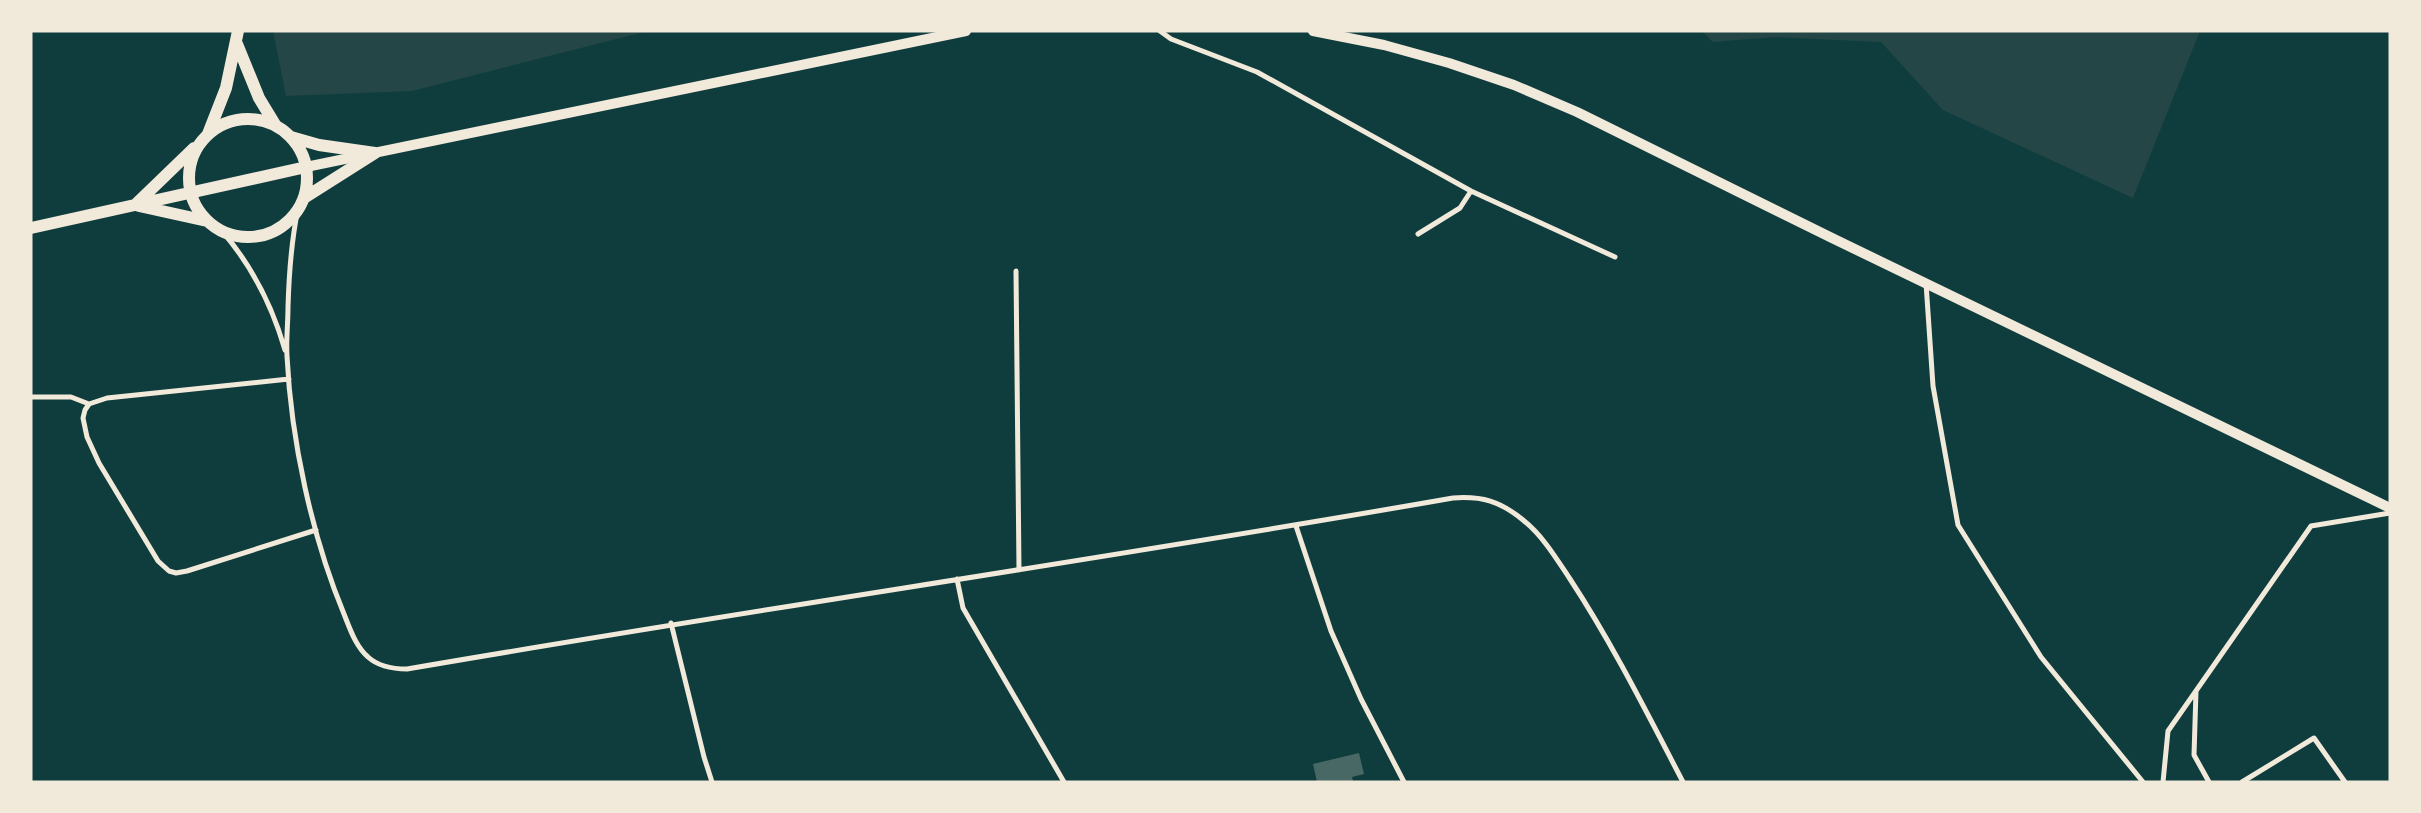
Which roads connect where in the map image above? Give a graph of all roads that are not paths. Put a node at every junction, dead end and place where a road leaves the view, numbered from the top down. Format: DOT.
graph roads {
  1 [pos="966,31"];
  2 [pos="1160,31"];
  3 [pos="1313,31"];
  4 [pos="238,37"];
  5 [pos="276,126"];
  6 [pos="291,137"];
  7 [pos="204,138"];
  8 [pos="376,153"];
  9 [pos="306,167"];
  10 [pos="1471,191"];
  11 [pos="190,192"];
  12 [pos="134,204"];
  13 [pos="301,204"];
  14 [pos="207,221"];
  15 [pos="31,228"];
  16 [pos="222,231"];
  17 [pos="1418,234"];
  18 [pos="1615,257"];
  19 [pos="1016,271"];
  20 [pos="1926,283"];
  21 [pos="287,356"];
  22 [pos="289,379"];
  23 [pos="31,397"];
  24 [pos="90,404"];
  25 [pos="2390,508"];
  26 [pos="2390,513"];
  27 [pos="1296,526"];
  28 [pos="316,530"];
  29 [pos="1018,570"];
  30 [pos="957,579"];
  31 [pos="672,623"];
  32 [pos="2196,690"];
  33 [pos="712,782"];
  34 [pos="1064,782"];
  35 [pos="1404,782"];
  36 [pos="1682,782"];
  37 [pos="2143,782"];
  38 [pos="2163,782"];
  39 [pos="2209,782"];
  40 [pos="2242,782"];
  41 [pos="2345,782"];
  1 -- 8 [label="main road"];
  2 -- 10 [label="street"];
  3 -- 20 [label="main road"];
  4 -- 5 [label="main road"];
  4 -- 7 [label="main road"];
  5 -- 6 [label="main road"];
  5 -- 7 [label="main road"];
  6 -- 8 [label="main road"];
  6 -- 9 [label="main road"];
  7 -- 11 [label="main road"];
  7 -- 12 [label="main road"];
  8 -- 9 [label="main road"];
  8 -- 13 [label="main road"];
  9 -- 11 [label="main road"];
  9 -- 13 [label="main road"];
  10 -- 17 [label="street"];
  10 -- 18 [label="street"];
  11 -- 12 [label="main road"];
  11 -- 14 [label="main road"];
  12 -- 14 [label="main road"];
  12 -- 15 [label="main road"];
  13 -- 16 [label="main road"];
  13 -- 21 [label="street"];
  14 -- 16 [label="main road"];
  16 -- 21 [label="street"];
  19 -- 29 [label="street"];
  20 -- 25 [label="main road"];
  20 -- 37 [label="street"];
  21 -- 22 [label="street"];
  22 -- 24 [label="street"];
  22 -- 28 [label="street"];
  23 -- 24 [label="street"];
  24 -- 28 [label="street"];
  26 -- 32 [label="street"];
  27 -- 29 [label="street"];
  27 -- 35 [label="street"];
  27 -- 36 [label="street"];
  28 -- 31 [label="street"];
  29 -- 30 [label="street"];
  30 -- 31 [label="street"];
  30 -- 34 [label="street"];
  31 -- 33 [label="street"];
  32 -- 38 [label="street"];
  32 -- 39 [label="street"];
  40 -- 41 [label="street"];
}
